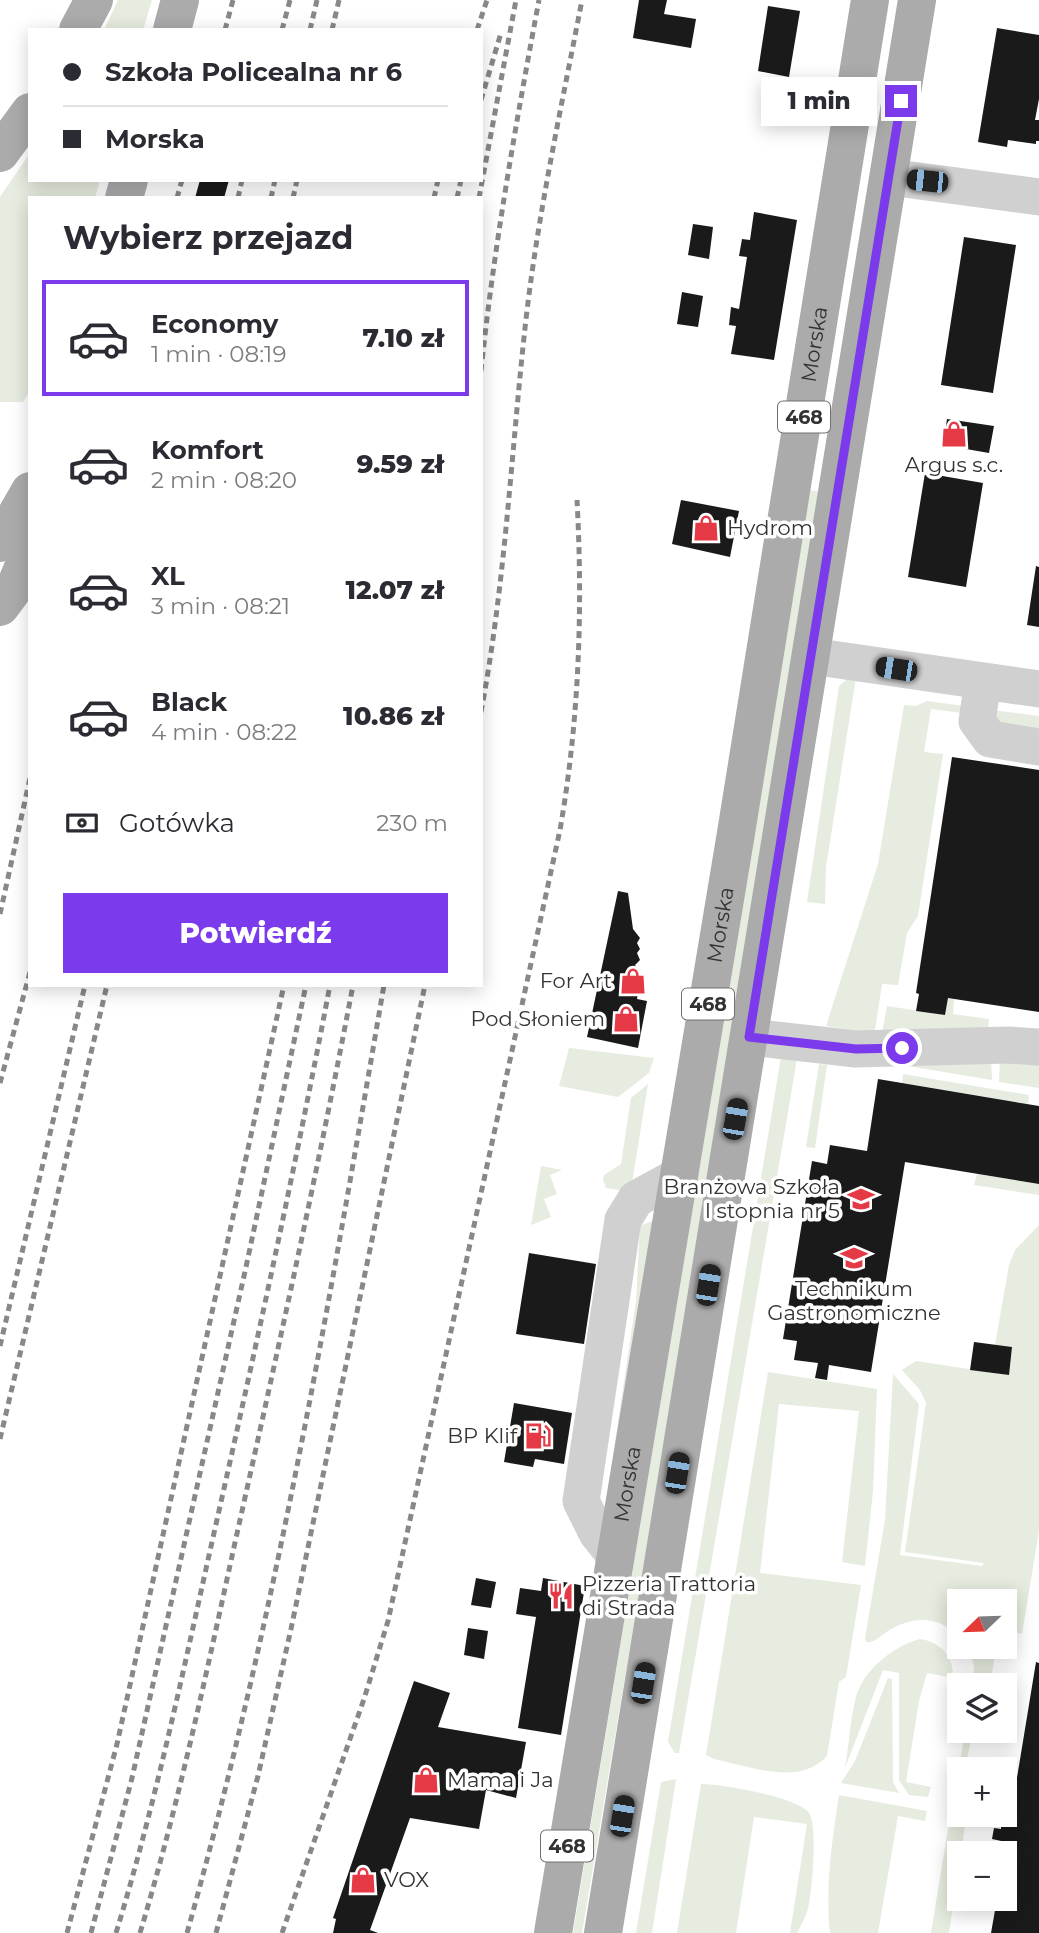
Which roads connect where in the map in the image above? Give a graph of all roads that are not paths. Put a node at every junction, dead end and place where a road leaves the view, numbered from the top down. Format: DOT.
graph roads {
  1 [pos="94,0"];
  2 [pos="180,0"];
  3 [pos="870,0"];
  4 [pos="918,0"];
  5 [pos="79,28"];
  6 [pos="173,28"];
  7 [pos="28,115"];
  8 [pos="0,153"];
  9 [pos="889,177"];
  10 [pos="1039,197"];
  11 [pos="28,494"];
  12 [pos="0,543"];
  13 [pos="28,556"];
  14 [pos="0,607"];
  15 [pos="811,656"];
  16 [pos="983,682"];
  17 [pos="1039,689"];
  18 [pos="1039,747"];
  19 [pos="749,1037"];
  20 [pos="1039,1047"];
  21 [pos="553,1933"];
  22 [pos="603,1933"];
  1 -- 5 [label="main road"];
  2 -- 6 [label="main road"];
  3 -- 21 [label="main road, Morska / 468"];
  4 -- 9 [label="main road, 468"];
  7 -- 8 [label="main road"];
  9 -- 10 [label="street"];
  9 -- 15 [label="main road, 468"];
  11 -- 12 [label="main road"];
  13 -- 14 [label="main road"];
  15 -- 16 [label="street"];
  15 -- 19 [label="main road, 468"];
  16 -- 17 [label="street"];
  16 -- 18 [label="street"];
  19 -- 20 [label="street"];
  19 -- 22 [label="main road, 468"];
}
